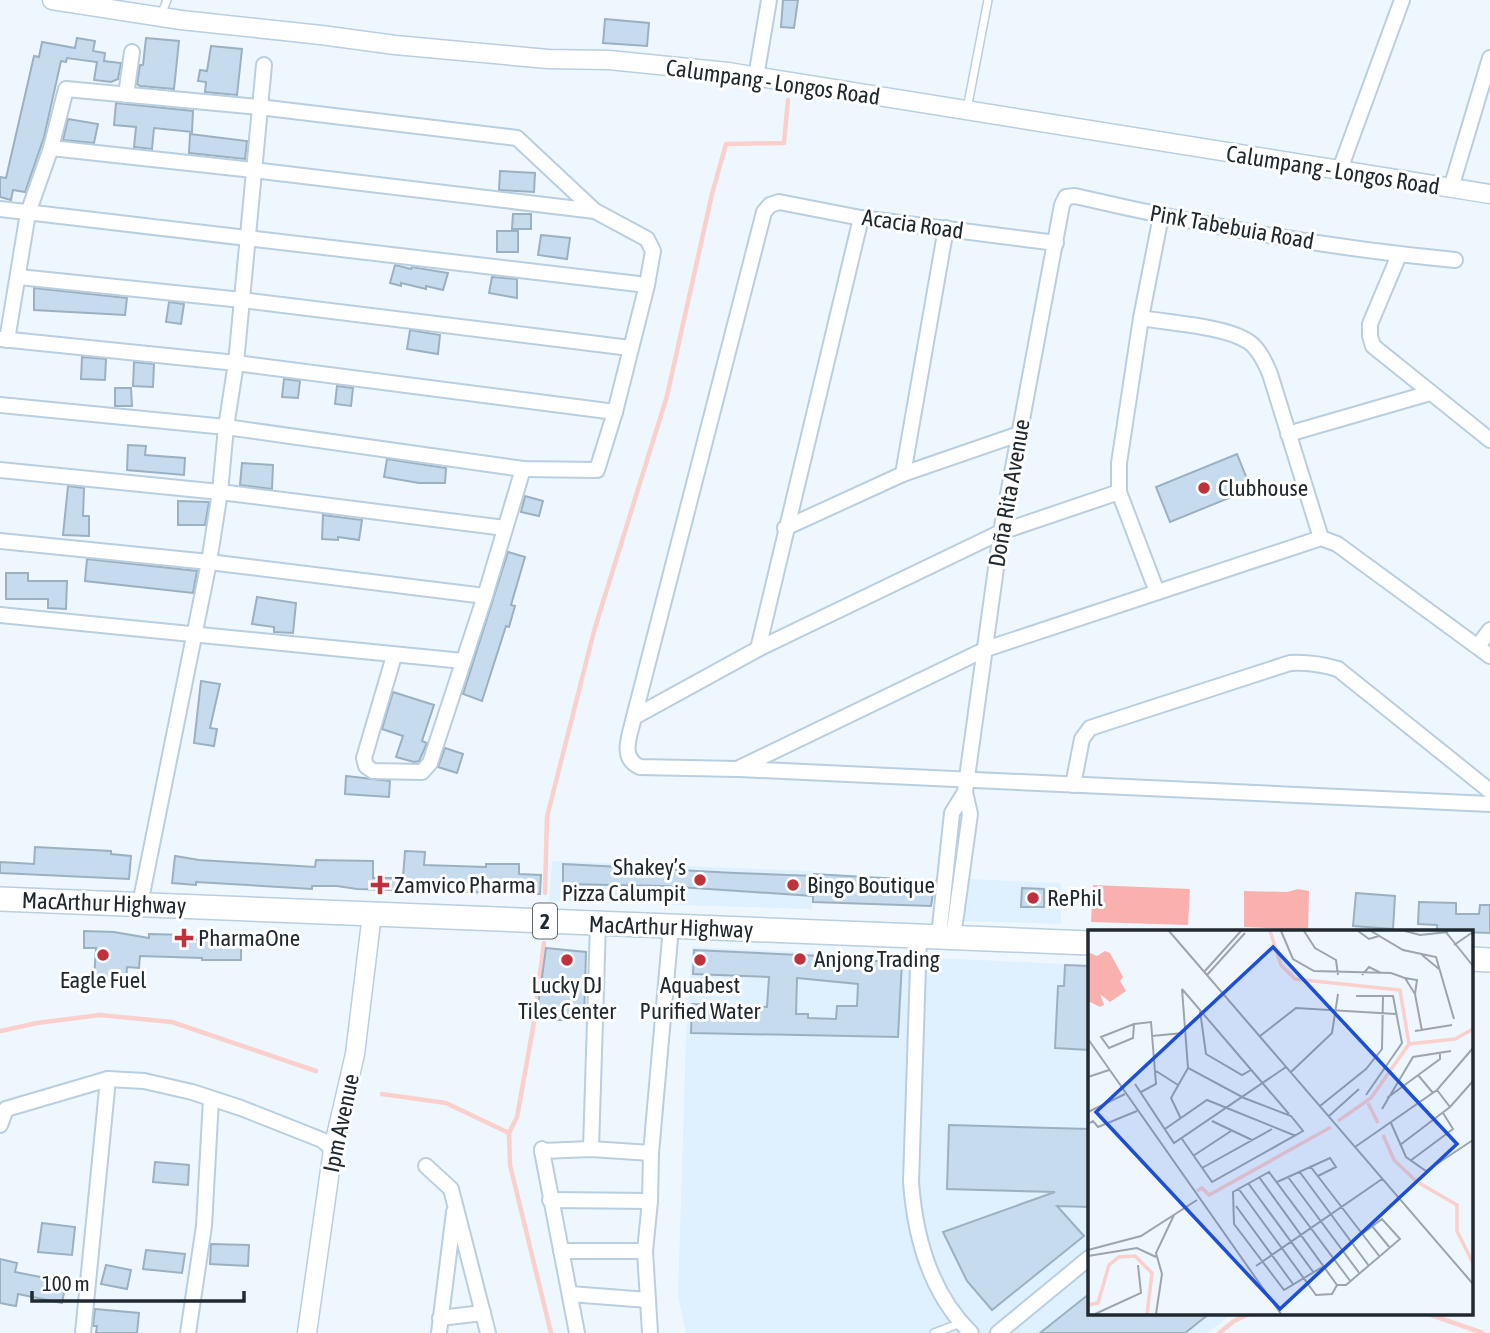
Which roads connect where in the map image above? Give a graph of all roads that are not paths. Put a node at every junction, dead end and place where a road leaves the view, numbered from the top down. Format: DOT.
graph roads {
  1 [pos="52,0"];
  2 [pos="769,0"];
  3 [pos="988,0"];
  4 [pos="1402,0"];
  5 [pos="164,8"];
  6 [pos="132,52"];
  7 [pos="1490,58"];
  8 [pos="264,65"];
  9 [pos="756,77"];
  10 [pos="126,95"];
  11 [pos="259,107"];
  12 [pos="967,111"];
  13 [pos="51,148"];
  14 [pos="253,170"];
  15 [pos="1339,172"];
  16 [pos="1451,188"];
  17 [pos="1490,194"];
  18 [pos="1066,197"];
  19 [pos="0,209"];
  20 [pos="595,211"];
  21 [pos="28,213"];
  22 [pos="1161,216"];
  23 [pos="862,218"];
  24 [pos="946,228"];
  25 [pos="249,238"];
  26 [pos="1056,243"];
  27 [pos="1399,255"];
  28 [pos="1455,260"];
  29 [pos="19,277"];
  30 [pos="647,285"];
  31 [pos="242,300"];
  32 [pos="1141,318"];
  33 [pos="4,340"];
  34 [pos="630,348"];
  35 [pos="236,363"];
  36 [pos="1430,393"];
  37 [pos="0,405"];
  38 [pos="615,411"];
  39 [pos="226,426"];
  40 [pos="1019,434"];
  41 [pos="1288,434"];
  42 [pos="1490,440"];
  43 [pos="523,469"];
  44 [pos="0,470"];
  45 [pos="903,474"];
  46 [pos="220,492"];
  47 [pos="1119,492"];
  48 [pos="505,528"];
  49 [pos="785,528"];
  50 [pos="1001,532"];
  51 [pos="1321,538"];
  52 [pos="0,541"];
  53 [pos="209,562"];
  54 [pos="1157,592"];
  55 [pos="485,596"];
  56 [pos="0,615"];
  57 [pos="1490,630"];
  58 [pos="194,634"];
  59 [pos="1478,646"];
  60 [pos="758,649"];
  61 [pos="986,649"];
  62 [pos="394,656"];
  63 [pos="1490,656"];
  64 [pos="463,662"];
  65 [pos="634,717"];
  66 [pos="737,769"];
  67 [pos="1073,785"];
  68 [pos="966,787"];
  69 [pos="1490,791"];
  70 [pos="1490,804"];
  71 [pos="0,899"];
  72 [pos="141,904"];
  73 [pos="372,914"];
  74 [pos="598,923"];
  75 [pos="671,927"];
  76 [pos="937,936"];
  77 [pos="1088,943"];
  78 [pos="1472,959"];
  79 [pos="1490,960"];
  80 [pos="108,1079"];
  81 [pos="211,1100"];
  82 [pos="0,1125"];
  83 [pos="333,1149"];
  84 [pos="591,1149"];
  85 [pos="651,1153"];
  86 [pos="426,1166"];
  87 [pos="550,1200"];
  88 [pos="650,1201"];
  89 [pos="455,1203"];
  90 [pos="561,1251"];
  91 [pos="645,1251"];
  92 [pos="1088,1259"];
  93 [pos="570,1294"];
  94 [pos="648,1300"];
  95 [pos="483,1313"];
  96 [pos="440,1326"];
  97 [pos="966,1328"];
  98 [pos="83,1333"];
  99 [pos="188,1333"];
  100 [pos="307,1333"];
  101 [pos="488,1333"];
  102 [pos="578,1333"];
  103 [pos="650,1333"];
  104 [pos="934,1333"];
  105 [pos="998,1333"];
  1 -- 5 [label="street, Calumpang - Longos Road"];
  2 -- 9 [label="street"];
  3 -- 12 [label="lane"];
  4 -- 15 [label="street"];
  5 -- 9 [label="street, Calumpang - Longos Road"];
  6 -- 10 [label="street"];
  7 -- 16 [label="street"];
  8 -- 11 [label="street"];
  9 -- 12 [label="street, Calumpang - Longos Road"];
  10 -- 11 [label="street"];
  10 -- 13 [label="street"];
  11 -- 14 [label="street"];
  11 -- 20 [label="street"];
  12 -- 15 [label="street, Calumpang - Longos Road"];
  13 -- 14 [label="street"];
  13 -- 21 [label="street"];
  14 -- 20 [label="street"];
  14 -- 25 [label="street"];
  15 -- 16 [label="street, Calumpang - Longos Road"];
  16 -- 17 [label="street, Calumpang - Longos Road"];
  18 -- 22 [label="street, Pink Tabebuia Road"];
  18 -- 26 [label="street, Doña Rita Avenue"];
  19 -- 21 [label="street"];
  20 -- 30 [label="street"];
  21 -- 25 [label="street"];
  21 -- 29 [label="street"];
  22 -- 27 [label="street, Pink Tabebuia Road"];
  22 -- 32 [label="street"];
  23 -- 24 [label="street, Acacia Road"];
  23 -- 49 [label="street"];
  23 -- 65 [label="street, Acacia Road"];
  24 -- 26 [label="street, Acacia Road"];
  24 -- 45 [label="street"];
  25 -- 30 [label="street"];
  25 -- 31 [label="street"];
  26 -- 40 [label="street, Doña Rita Avenue"];
  27 -- 28 [label="street, Pink Tabebuia Road"];
  27 -- 36 [label="street"];
  29 -- 31 [label="street"];
  29 -- 33 [label="street"];
  30 -- 34 [label="street"];
  31 -- 34 [label="street"];
  31 -- 35 [label="street"];
  32 -- 41 [label="street"];
  32 -- 47 [label="street"];
  33 -- 35 [label="street"];
  34 -- 38 [label="street"];
  35 -- 38 [label="street"];
  35 -- 39 [label="street"];
  36 -- 41 [label="street"];
  36 -- 42 [label="street"];
  37 -- 39 [label="street"];
  38 -- 43 [label="street"];
  39 -- 43 [label="street"];
  39 -- 46 [label="street"];
  40 -- 45 [label="street"];
  40 -- 50 [label="street, Doña Rita Avenue"];
  41 -- 51 [label="street"];
  43 -- 48 [label="street"];
  44 -- 46 [label="street"];
  45 -- 49 [label="street"];
  46 -- 48 [label="street"];
  46 -- 53 [label="street"];
  47 -- 50 [label="street"];
  47 -- 54 [label="street"];
  48 -- 55 [label="street"];
  49 -- 60 [label="street"];
  50 -- 60 [label="street"];
  50 -- 61 [label="street, Doña Rita Avenue"];
  51 -- 54 [label="street"];
  51 -- 59 [label="street"];
  52 -- 53 [label="street"];
  53 -- 55 [label="street"];
  53 -- 58 [label="street"];
  54 -- 61 [label="street"];
  55 -- 64 [label="street"];
  56 -- 58 [label="street"];
  57 -- 59 [label="street"];
  58 -- 62 [label="street"];
  58 -- 72 [label="street"];
  59 -- 63 [label="street"];
  60 -- 65 [label="street"];
  61 -- 66 [label="street"];
  61 -- 68 [label="street, Doña Rita Avenue"];
  62 -- 64 [label="street"];
  62 -- 64 [label="street"];
  65 -- 66 [label="street"];
  66 -- 68 [label="street"];
  67 -- 68 [label="street"];
  67 -- 69 [label="street"];
  67 -- 70 [label="street"];
  68 -- 76 [label="street, Doña Rita Avenue"];
  71 -- 72 [label="highway, MacArthur Highway / 2"];
  72 -- 73 [label="highway, MacArthur Highway / 2"];
  73 -- 74 [label="highway, MacArthur Highway / 2"];
  73 -- 83 [label="street, Ipm Avenue"];
  74 -- 75 [label="highway, MacArthur Highway / 2"];
  74 -- 84 [label="street"];
  75 -- 76 [label="highway, MacArthur Highway / 2"];
  75 -- 85 [label="street"];
  76 -- 77 [label="highway, MacArthur Highway / 2"];
  76 -- 97 [label="street, Doña Rita Avenue"];
  78 -- 79 [label="highway"];
  80 -- 81 [label="street"];
  80 -- 82 [label="street"];
  80 -- 98 [label="street"];
  81 -- 83 [label="street"];
  81 -- 99 [label="street"];
  83 -- 100 [label="street, Ipm Avenue"];
  84 -- 85 [label="street"];
  84 -- 87 [label="street"];
  85 -- 88 [label="street"];
  86 -- 89 [label="street"];
  87 -- 88 [label="street"];
  87 -- 90 [label="street"];
  88 -- 91 [label="street"];
  89 -- 95 [label="street"];
  89 -- 96 [label="street"];
  90 -- 91 [label="street"];
  90 -- 93 [label="street"];
  91 -- 94 [label="street"];
  92 -- 105 [label="street"];
  93 -- 94 [label="street"];
  93 -- 102 [label="street"];
  94 -- 103 [label="street"];
  95 -- 96 [label="street"];
  95 -- 101 [label="street"];
  97 -- 104 [label="lane"];
}
